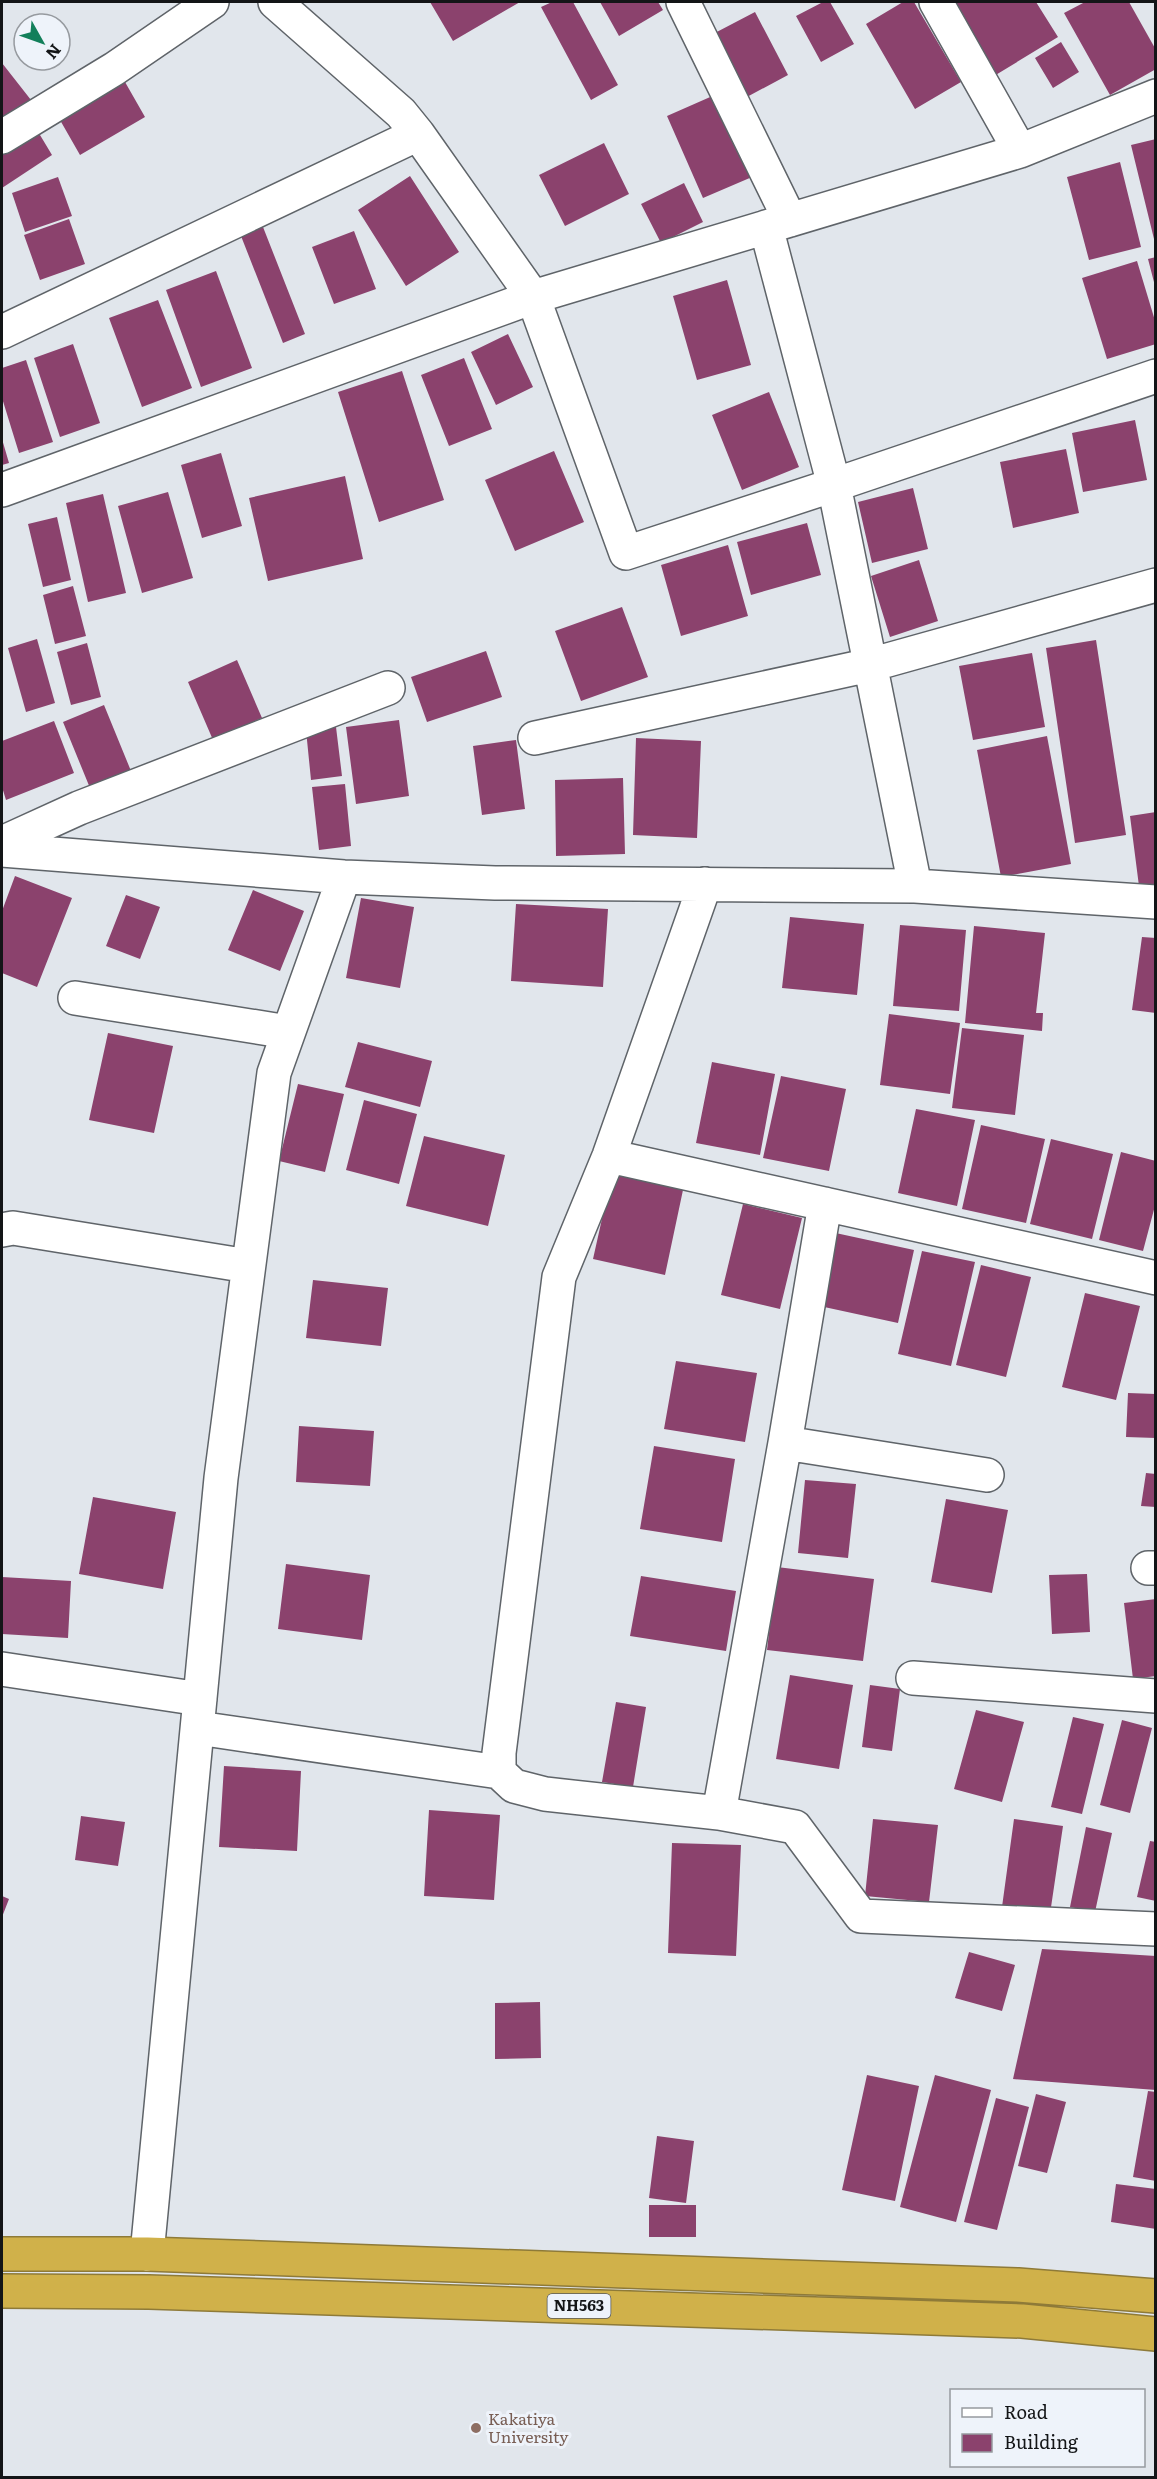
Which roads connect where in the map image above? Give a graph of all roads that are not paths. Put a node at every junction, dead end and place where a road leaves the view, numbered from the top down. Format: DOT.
graph roads {
  1 [pos="212,2"];
  2 [pos="275,2"];
  3 [pos="683,2"];
  4 [pos="936,2"];
  5 [pos="1155,96"];
  6 [pos="418,134"];
  7 [pos="2,136"];
  8 [pos="1020,151"];
  9 [pos="778,223"];
  10 [pos="533,297"];
  11 [pos="2,332"];
  12 [pos="1155,378"];
  13 [pos="834,485"];
  14 [pos="2,490"];
  15 [pos="1155,585"];
  16 [pos="870,665"];
  17 [pos="388,688"];
  18 [pos="535,738"];
  19 [pos="2,843"];
  20 [pos="2,850"];
  21 [pos="344,877"];
  22 [pos="705,884"];
  23 [pos="915,886"];
  24 [pos="1155,902"];
  25 [pos="75,998"];
  26 [pos="288,1032"];
  27 [pos="609,1156"];
  28 [pos="825,1204"];
  29 [pos="2,1230"];
  30 [pos="249,1266"];
  31 [pos="1155,1278"];
  32 [pos="785,1443"];
  33 [pos="987,1475"];
  34 [pos="2,1669"];
  35 [pos="913,1678"];
  36 [pos="1155,1696"];
  37 [pos="199,1713"];
  38 [pos="499,1772"];
  39 [pos="719,1813"];
  40 [pos="1155,1929"];
  41 [pos="2,2254"];
  42 [pos="147,2254"];
  43 [pos="2,2291"];
  44 [pos="1155,2296"];
  45 [pos="1155,2334"];
  1 -- 7 [label="street"];
  2 -- 6 [label="street"];
  3 -- 9 [label="street"];
  4 -- 8 [label="street"];
  5 -- 8 [label="street"];
  6 -- 10 [label="street"];
  6 -- 11 [label="street"];
  8 -- 9 [label="street"];
  9 -- 10 [label="street"];
  9 -- 13 [label="street"];
  10 -- 13 [label="street"];
  10 -- 14 [label="street"];
  12 -- 13 [label="street"];
  13 -- 16 [label="street"];
  15 -- 16 [label="street"];
  16 -- 18 [label="street"];
  16 -- 23 [label="street"];
  17 -- 19 [label="street"];
  20 -- 21 [label="street"];
  21 -- 22 [label="street"];
  21 -- 26 [label="street"];
  22 -- 23 [label="street"];
  22 -- 27 [label="street"];
  23 -- 24 [label="street"];
  25 -- 26 [label="street"];
  26 -- 30 [label="street"];
  27 -- 28 [label="street"];
  27 -- 38 [label="street"];
  28 -- 31 [label="street"];
  28 -- 32 [label="street"];
  29 -- 30 [label="street"];
  30 -- 37 [label="street"];
  32 -- 33 [label="street"];
  32 -- 39 [label="street"];
  34 -- 37 [label="street"];
  35 -- 36 [label="street"];
  37 -- 38 [label="street"];
  37 -- 42 [label="street"];
  38 -- 39 [label="street"];
  39 -- 40 [label="street"];
  41 -- 42 [label="highway, NH563"];
  42 -- 44 [label="highway, NH563"];
  43 -- 45 [label="highway, NH563"];
}
